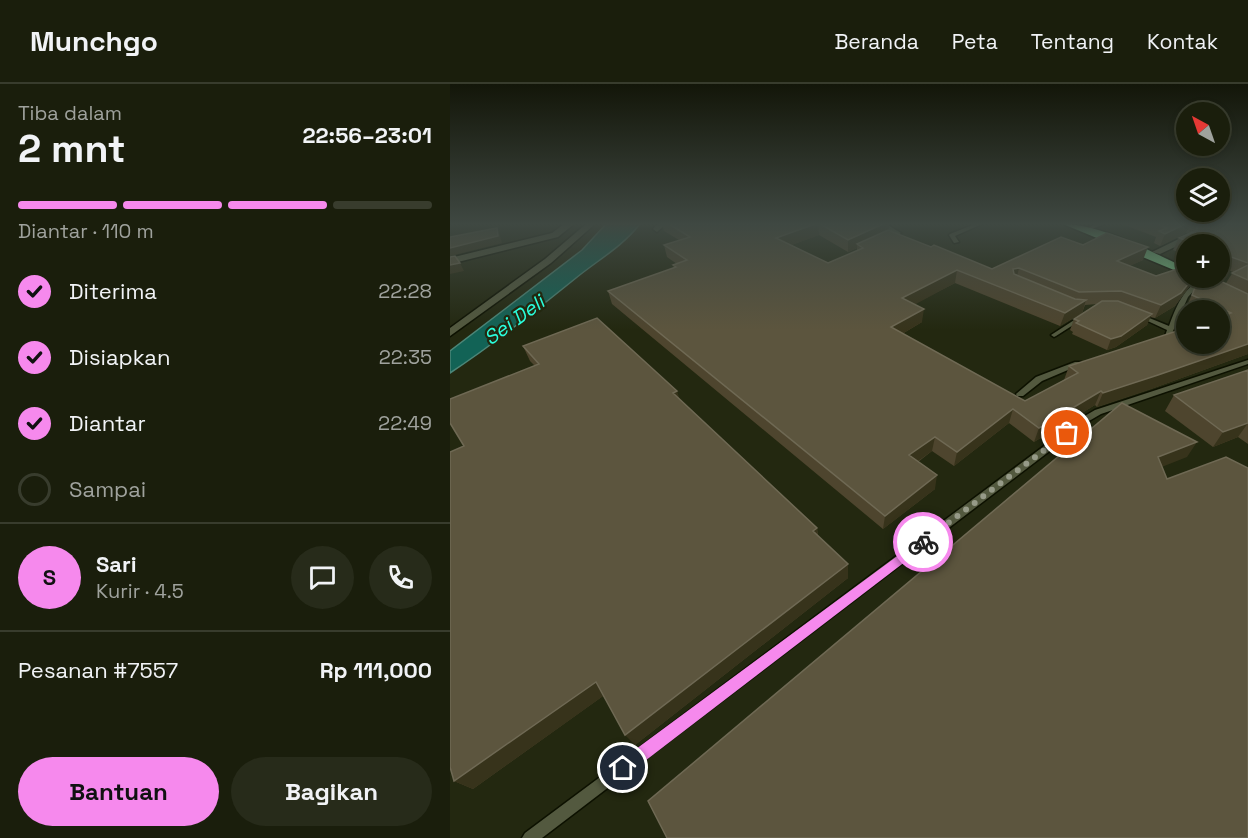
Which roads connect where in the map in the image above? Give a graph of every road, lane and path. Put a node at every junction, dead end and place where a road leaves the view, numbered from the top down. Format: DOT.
graph roads {
  1 [pos="550,259"];
  2 [pos="1156,259"];
  3 [pos="1176,268"];
  4 [pos="1192,288"];
  5 [pos="1079,310"];
  6 [pos="1131,313"];
  7 [pos="1171,329"];
  8 [pos="450,333"];
  9 [pos="1054,335"];
  10 [pos="1148,343"];
  11 [pos="1092,360"];
  12 [pos="1248,362"];
  13 [pos="1020,394"];
  14 [pos="530,838"];
  1 -- 8 [label="street"];
  2 -- 3 [label="highway"];
  4 -- 7 [label="lane"];
  5 -- 9 [label="lane"];
  6 -- 7 [label="lane"];
  7 -- 10 [label="lane"];
  11 -- 13 [label="lane"];
  12 -- 14 [label="lane"];
}
